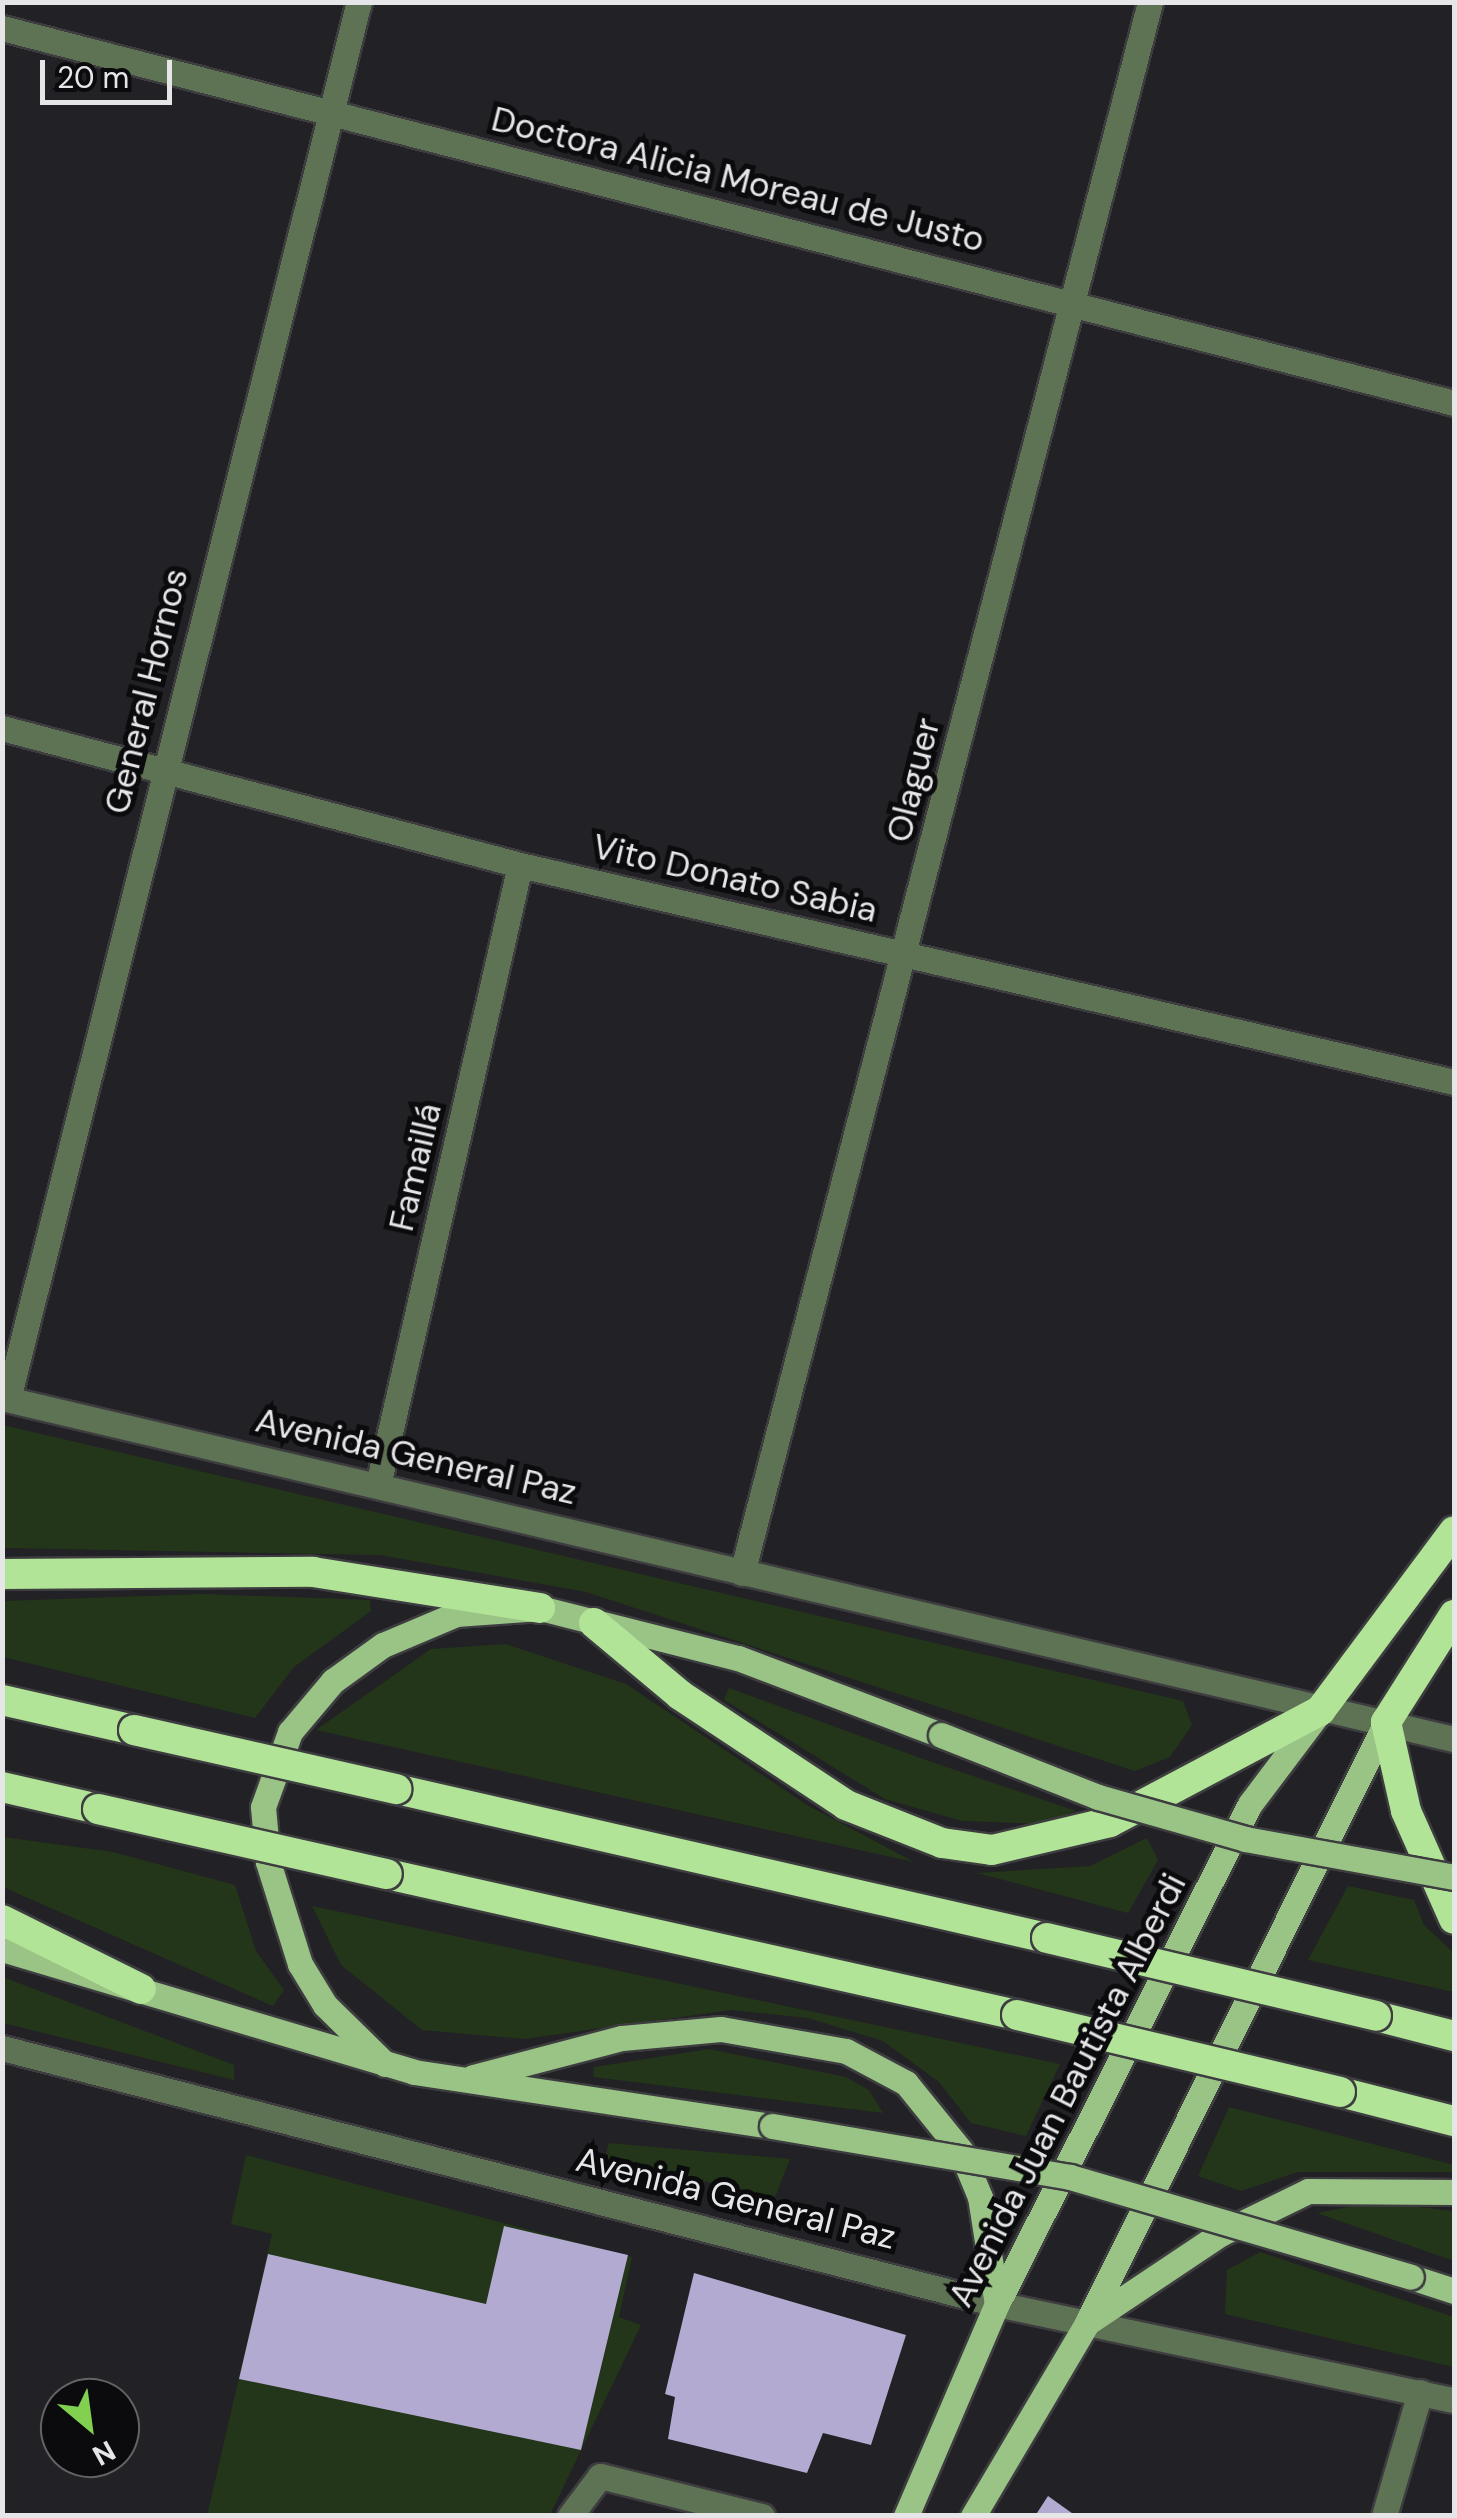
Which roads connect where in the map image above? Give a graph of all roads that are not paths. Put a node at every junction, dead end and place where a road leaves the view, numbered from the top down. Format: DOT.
graph roads {
  1 [pos="359,2"];
  2 [pos="1150,2"];
  3 [pos="2,28"];
  4 [pos="326,111"];
  5 [pos="1069,298"];
  6 [pos="1454,403"];
  7 [pos="2,728"];
  8 [pos="162,768"];
  9 [pos="520,865"];
  10 [pos="906,952"];
  11 [pos="1454,1082"];
  12 [pos="6,1398"];
  13 [pos="378,1485"];
  14 [pos="1454,1531"];
  15 [pos="742,1573"];
  16 [pos="2,1574"];
  17 [pos="540,1608"];
  18 [pos="1454,1615"];
  19 [pos="594,1623"];
  20 [pos="2,1700"];
  21 [pos="1320,1711"];
  22 [pos="1386,1722"];
  23 [pos="1454,1739"];
  24 [pos="2,1788"];
  25 [pos="1454,1877"];
  26 [pos="1454,1919"];
  27 [pos="2,1920"];
  28 [pos="2,1949"];
  29 [pos="141,1989"];
  30 [pos="1454,2036"];
  31 [pos="2,2048"];
  32 [pos="385,2064"];
  33 [pos="464,2080"];
  34 [pos="1454,2121"];
  35 [pos="1454,2192"];
  36 [pos="1454,2291"];
  37 [pos="997,2304"];
  38 [pos="1088,2323"];
  39 [pos="1420,2392"];
  40 [pos="1454,2400"];
  41 [pos="570,2516"];
  42 [pos="762,2516"];
  43 [pos="906,2516"];
  44 [pos="973,2516"];
  45 [pos="1384,2516"];
  1 -- 4 [label="street, General Hornos"];
  2 -- 5 [label="street, Olaguer"];
  3 -- 4 [label="street, Doctora Alicia Moreau de Justo"];
  4 -- 5 [label="street, Doctora Alicia Moreau de Justo"];
  4 -- 8 [label="street, General Hornos"];
  5 -- 6 [label="street, Doctora Alicia Moreau de Justo"];
  5 -- 10 [label="street, Olaguer"];
  7 -- 8 [label="street, Vito Donato Sabia"];
  8 -- 9 [label="street, Vito Donato Sabia"];
  8 -- 12 [label="street, General Hornos"];
  9 -- 10 [label="street, Vito Donato Sabia"];
  9 -- 13 [label="street, Famaillá"];
  10 -- 11 [label="street, Vito Donato Sabia"];
  10 -- 15 [label="street, Olaguer"];
  12 -- 13 [label="street, Avenida General Paz"];
  13 -- 15 [label="street, Avenida General Paz"];
  14 -- 21 [label="highway"];
  15 -- 21 [label="street, Avenida General Paz"];
  16 -- 17 [label="highway"];
  17 -- 19 [label="main road"];
  17 -- 32 [label="main road"];
  18 -- 22 [label="highway"];
  19 -- 21 [label="highway"];
  19 -- 25 [label="main road, bridge"];
  20 -- 30 [label="highway, bridge"];
  21 -- 22 [label="street, Avenida General Paz"];
  21 -- 37 [label="main road, Avenida Juan Bautista Alberdi"];
  22 -- 23 [label="street, Avenida General Paz"];
  22 -- 26 [label="highway"];
  22 -- 38 [label="main road"];
  24 -- 34 [label="highway, bridge"];
  27 -- 29 [label="highway"];
  28 -- 29 [label="main road"];
  29 -- 32 [label="main road"];
  31 -- 37 [label="street, Avenida General Paz"];
  32 -- 33 [label="main road"];
  33 -- 36 [label="main road, bridge"];
  33 -- 37 [label="main road"];
  35 -- 38 [label="main road"];
  37 -- 38 [label="street, Avenida General Paz"];
  37 -- 43 [label="main road, Avenida Juan Bautista Alberdi"];
  38 -- 39 [label="street, Avenida General Paz"];
  38 -- 44 [label="main road"];
  39 -- 40 [label="street, Avenida General Paz"];
  39 -- 45 [label="street"];
  41 -- 42 [label="street"];
}
